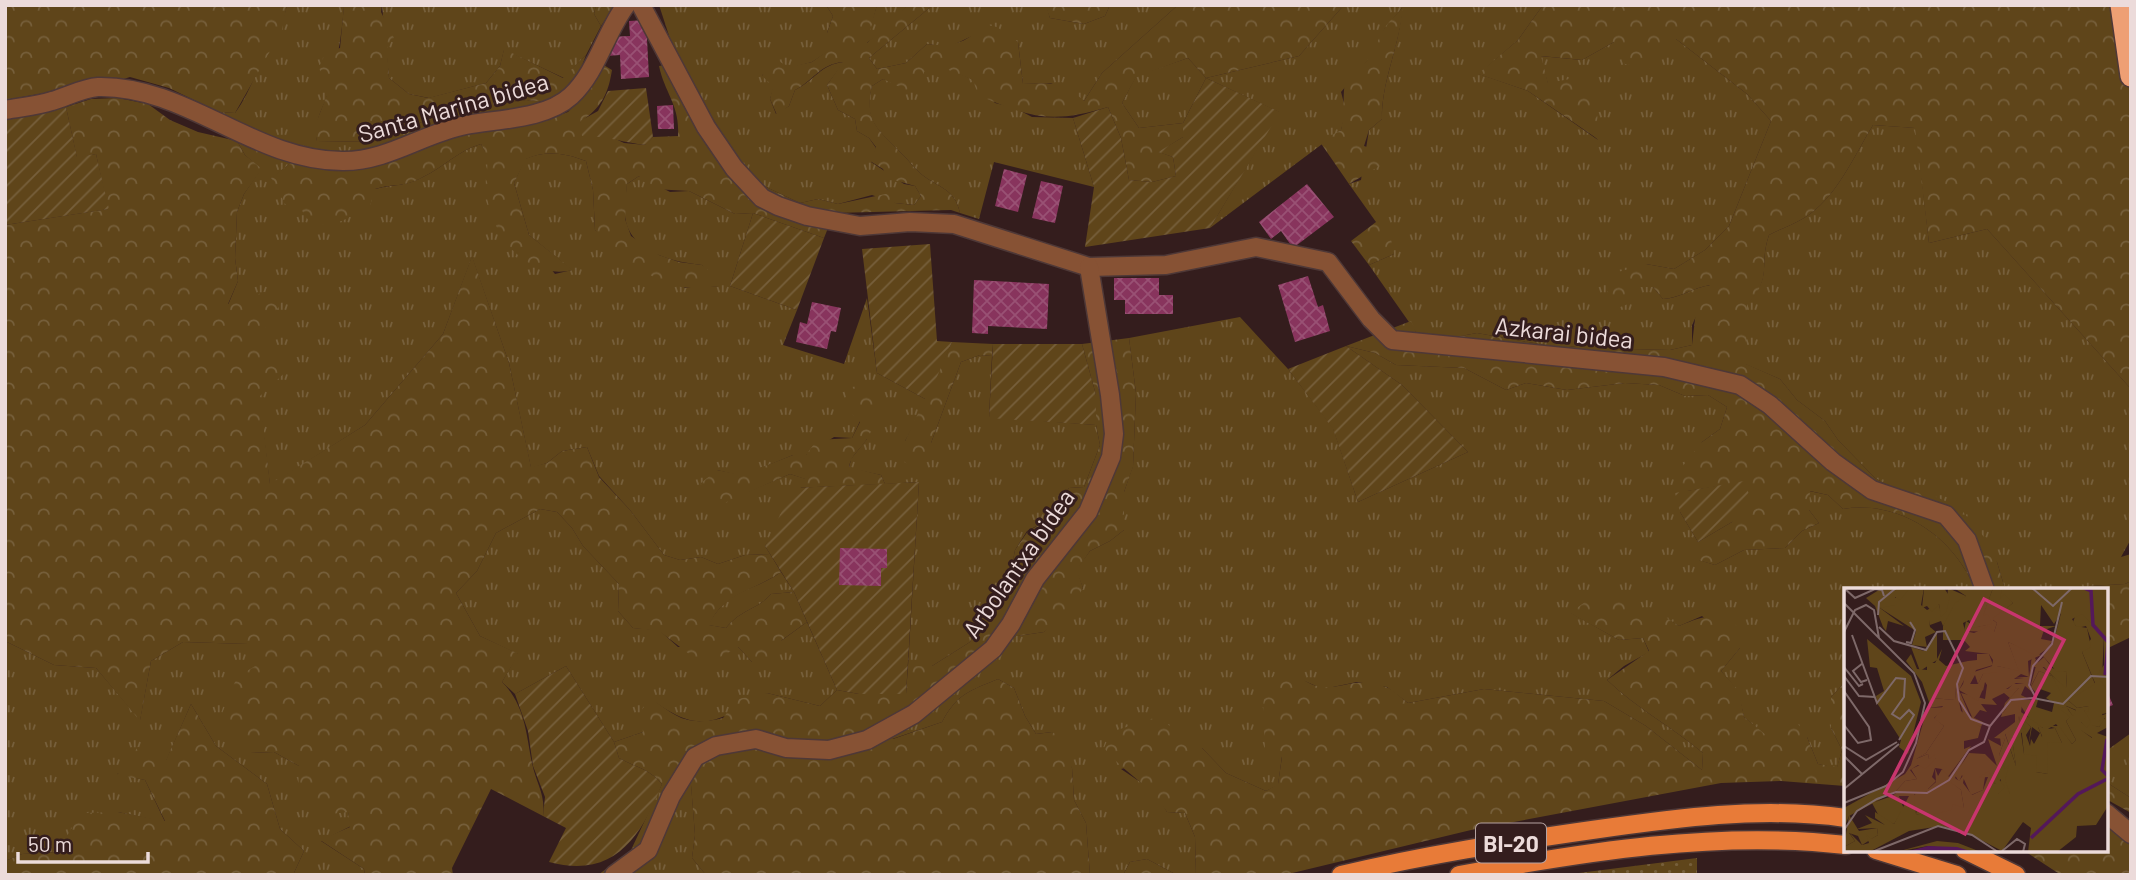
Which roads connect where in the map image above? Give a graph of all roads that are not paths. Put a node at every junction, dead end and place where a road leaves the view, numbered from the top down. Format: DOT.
graph roads {
  1 [pos="626,5"];
  2 [pos="641,5"];
  3 [pos="2121,5"];
  4 [pos="2131,76"];
  5 [pos="5,110"];
  6 [pos="1089,267"];
  7 [pos="1984,588"];
  8 [pos="2108,815"];
  9 [pos="1844,818"];
  10 [pos="2131,834"];
  11 [pos="1844,845"];
  12 [pos="1882,852"];
  13 [pos="1969,852"];
  14 [pos="614,875"];
  15 [pos="1341,875"];
  16 [pos="1459,875"];
  17 [pos="1957,875"];
  18 [pos="2016,875"];
  1 -- 5 [label="street, Santa Marina bidea"];
  2 -- 6 [label="street"];
  3 -- 4 [label="highway"];
  6 -- 7 [label="street, Azkarai bidea"];
  6 -- 14 [label="street, Arbolantxa bidea"];
  8 -- 10 [label="street"];
  9 -- 15 [label="main road, BI-20"];
  11 -- 16 [label="main road, BI-20"];
  12 -- 17 [label="main road"];
  13 -- 18 [label="main road"];
}
